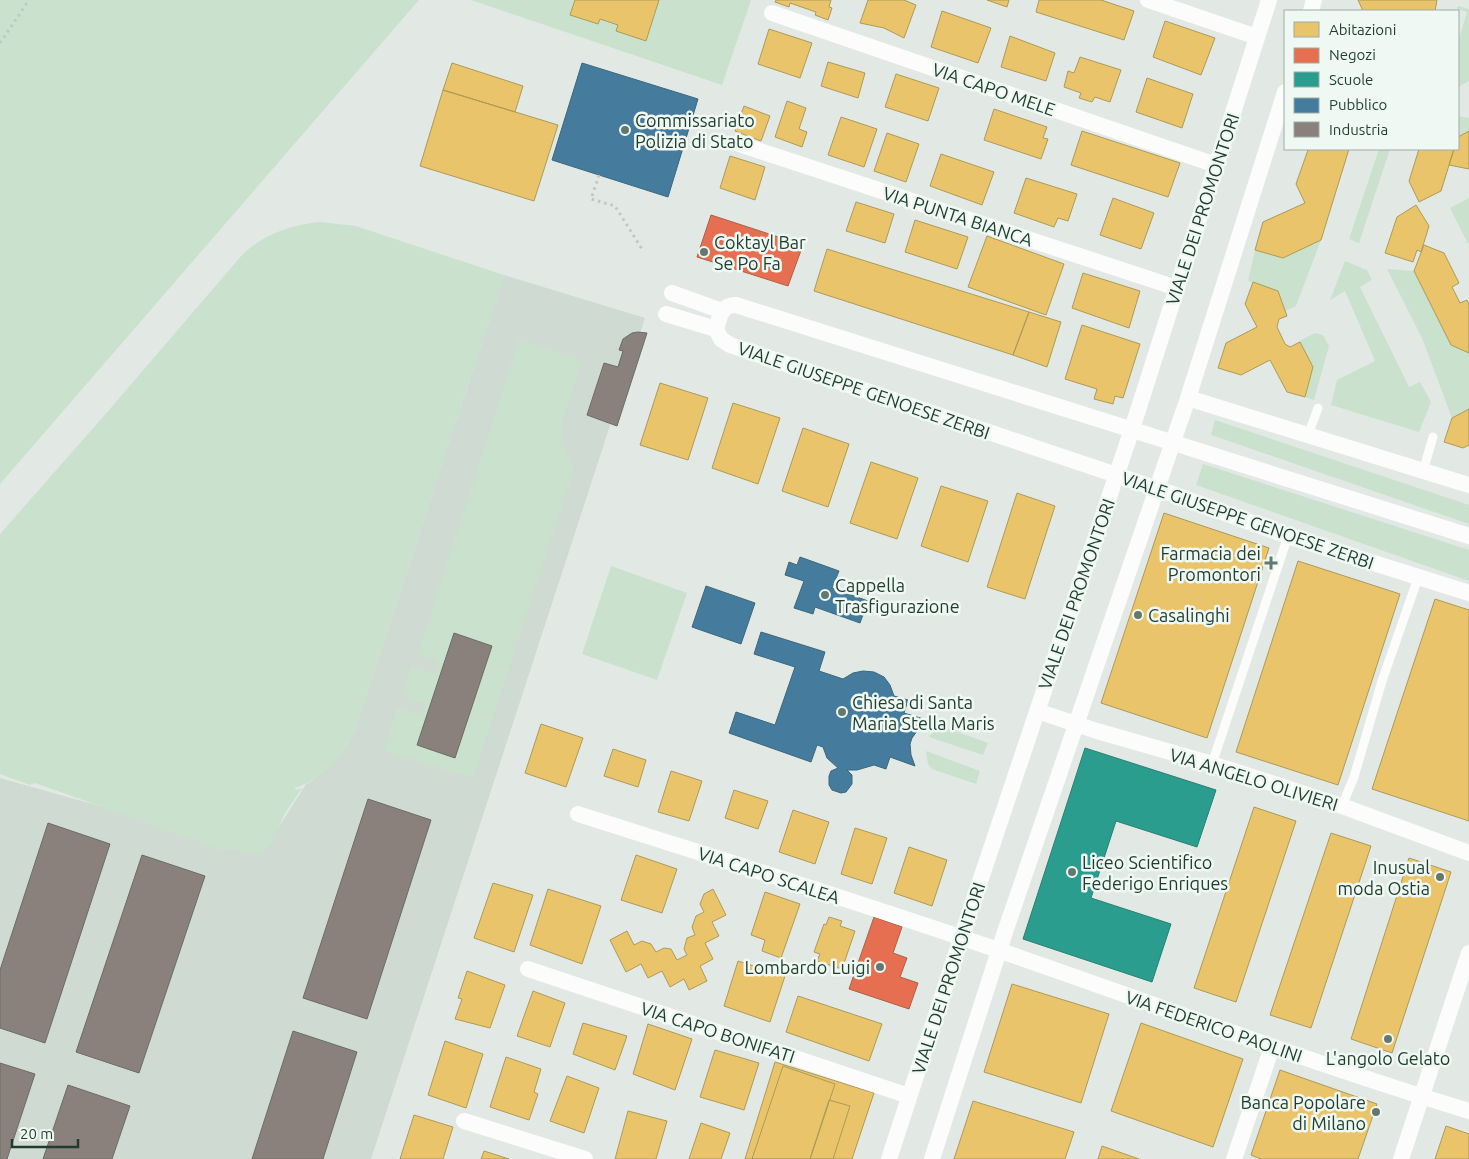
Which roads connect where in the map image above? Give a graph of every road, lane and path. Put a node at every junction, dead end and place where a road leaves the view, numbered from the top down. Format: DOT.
graph roads {
  1 [pos="29,0"];
  2 [pos="1148,0"];
  3 [pos="1269,0"];
  4 [pos="772,13"];
  5 [pos="1257,37"];
  6 [pos="0,43"];
  7 [pos="1284,95"];
  8 [pos="739,144"];
  9 [pos="1216,165"];
  10 [pos="598,175"];
  11 [pos="642,249"];
  12 [pos="1177,288"];
  13 [pos="672,293"];
  14 [pos="722,311"];
  15 [pos="666,314"];
  16 [pos="716,328"];
  17 [pos="1188,398"];
  18 [pos="1318,408"];
  19 [pos="1132,429"];
  20 [pos="1308,435"];
  21 [pos="1433,437"];
  22 [pos="1172,443"];
  23 [pos="1423,471"];
  24 [pos="1116,475"];
  25 [pos="1469,485"];
  26 [pos="1156,488"];
  27 [pos="1288,536"];
  28 [pos="1469,536"];
  29 [pos="1418,578"];
  30 [pos="1469,593"];
  31 [pos="1036,711"];
  32 [pos="1075,724"];
  33 [pos="1212,764"];
  34 [pos="1342,806"];
  35 [pos="578,814"];
  36 [pos="1469,853"];
  37 [pos="961,937"];
  38 [pos="999,950"];
  39 [pos="1469,953"];
  40 [pos="528,969"];
  41 [pos="1272,1047"];
  42 [pos="909,1096"];
  43 [pos="1421,1097"];
  44 [pos="1469,1112"];
  45 [pos="464,1122"];
  46 [pos="585,1159"];
  47 [pos="890,1159"];
  48 [pos="932,1159"];
  49 [pos="1234,1159"];
  50 [pos="1401,1159"];
  1 -- 6 [label="path"];
  2 -- 5 [label="street"];
  3 -- 5 [label="street, VIALE DEI PROMONTORI"];
  4 -- 9 [label="street, VIA CAPO MELE"];
  5 -- 9 [label="street, VIALE DEI PROMONTORI"];
  7 -- 17 [label="street"];
  8 -- 12 [label="street, VIA PUNTA BIANCA"];
  9 -- 12 [label="street, VIALE DEI PROMONTORI"];
  10 -- 11 [label="path"];
  12 -- 19 [label="street, VIALE DEI PROMONTORI"];
  13 -- 14 [label="street"];
  14 -- 16 [label="street"];
  14 -- 19 [label="street"];
  15 -- 16 [label="street"];
  16 -- 24 [label="street, VIALE GIUSEPPE GENOESE ZERBI"];
  17 -- 20 [label="street"];
  17 -- 22 [label="street"];
  18 -- 20 [label="lane"];
  19 -- 22 [label="street"];
  19 -- 24 [label="street, VIALE DEI PROMONTORI"];
  20 -- 23 [label="street"];
  21 -- 23 [label="lane"];
  22 -- 26 [label="street"];
  22 -- 28 [label="street"];
  23 -- 25 [label="street"];
  24 -- 26 [label="street, VIALE GIUSEPPE GENOESE ZERBI"];
  24 -- 31 [label="street, VIALE DEI PROMONTORI"];
  26 -- 27 [label="street, VIALE GIUSEPPE GENOESE ZERBI"];
  26 -- 32 [label="street"];
  27 -- 29 [label="street, VIALE GIUSEPPE GENOESE ZERBI"];
  27 -- 33 [label="lane"];
  29 -- 30 [label="street, VIALE GIUSEPPE GENOESE ZERBI"];
  29 -- 34 [label="lane"];
  31 -- 32 [label="street, VIA ANGELO OLIVIERI"];
  31 -- 37 [label="street, VIALE DEI PROMONTORI"];
  32 -- 33 [label="street, VIA ANGELO OLIVIERI"];
  32 -- 38 [label="street"];
  33 -- 34 [label="street, VIA ANGELO OLIVIERI"];
  34 -- 36 [label="street, VIA ANGELO OLIVIERI"];
  35 -- 37 [label="street, VIA CAPO SCALEA"];
  37 -- 38 [label="street, VIA FEDERICO PAOLINI"];
  37 -- 42 [label="street, VIALE DEI PROMONTORI"];
  38 -- 41 [label="street, VIA FEDERICO PAOLINI"];
  38 -- 48 [label="street"];
  39 -- 43 [label="street"];
  40 -- 42 [label="street, VIA CAPO BONIFATI"];
  41 -- 43 [label="street, VIA FEDERICO PAOLINI"];
  41 -- 49 [label="street"];
  42 -- 47 [label="street, VIALE DEI PROMONTORI"];
  43 -- 44 [label="street, VIA FEDERICO PAOLINI"];
  43 -- 50 [label="street"];
  45 -- 46 [label="street"];
}
